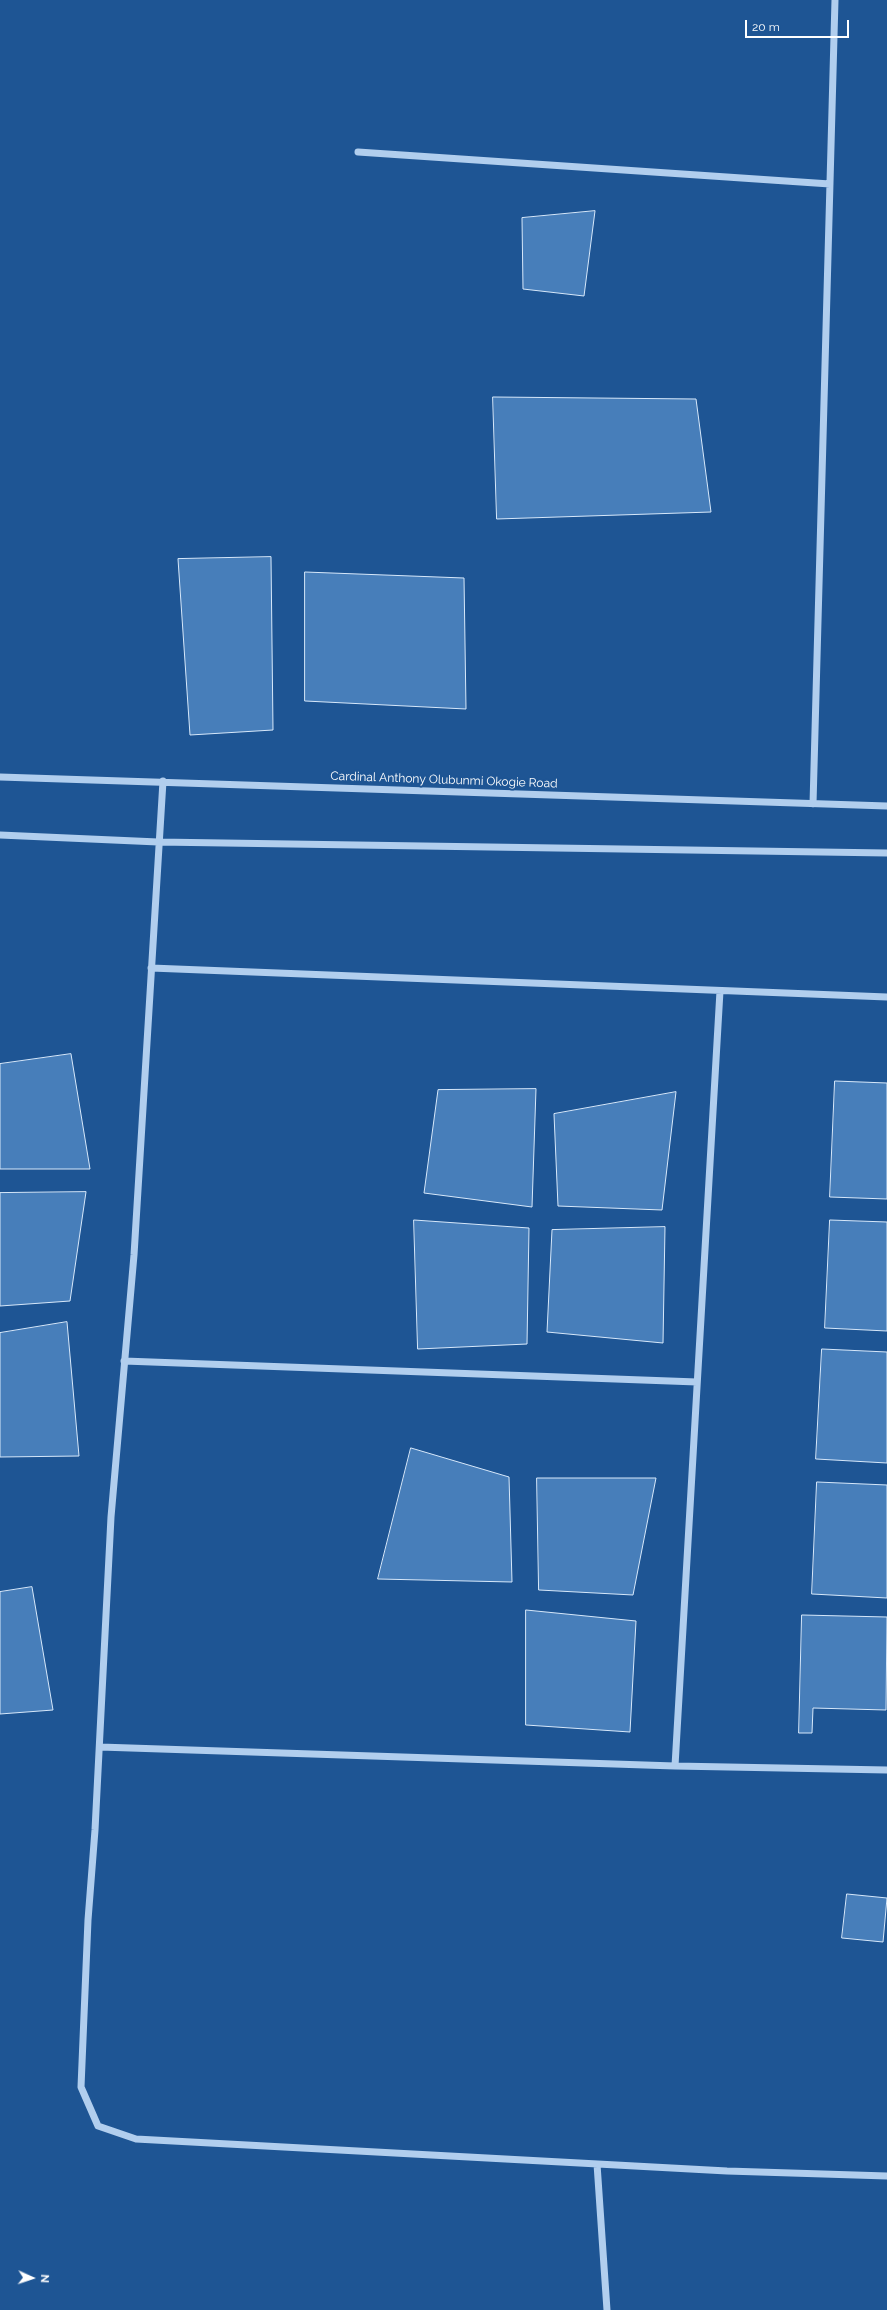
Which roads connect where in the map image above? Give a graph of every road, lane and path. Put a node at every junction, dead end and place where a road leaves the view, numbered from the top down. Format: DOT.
graph roads {
  1 [pos="835,0"];
  2 [pos="358,152"];
  3 [pos="830,184"];
  4 [pos="0,777"];
  5 [pos="163,781"];
  6 [pos="813,804"];
  7 [pos="887,806"];
  8 [pos="0,835"];
  9 [pos="158,842"];
  10 [pos="887,853"];
  11 [pos="151,968"];
  12 [pos="720,991"];
  13 [pos="887,998"];
  14 [pos="124,1361"];
  15 [pos="697,1382"];
  16 [pos="100,1747"];
  17 [pos="675,1766"];
  18 [pos="887,1770"];
  19 [pos="597,2164"];
  20 [pos="887,2176"];
  21 [pos="608,2310"];
  1 -- 3 [label="street"];
  2 -- 3 [label="street"];
  3 -- 6 [label="street"];
  4 -- 5 [label="street, Cardinal Anthony Olubunmi Okogie Road"];
  5 -- 6 [label="street, Cardinal Anthony Olubunmi Okogie Road"];
  5 -- 9 [label="street"];
  6 -- 7 [label="street, Cardinal Anthony Olubunmi Okogie Road"];
  8 -- 9 [label="street"];
  9 -- 10 [label="street"];
  9 -- 11 [label="street"];
  11 -- 12 [label="street"];
  11 -- 14 [label="street"];
  12 -- 13 [label="street"];
  12 -- 15 [label="street"];
  14 -- 15 [label="street"];
  14 -- 16 [label="street"];
  15 -- 17 [label="street"];
  16 -- 17 [label="street"];
  16 -- 19 [label="street"];
  17 -- 18 [label="street"];
  19 -- 20 [label="street"];
  19 -- 21 [label="street"];
}
